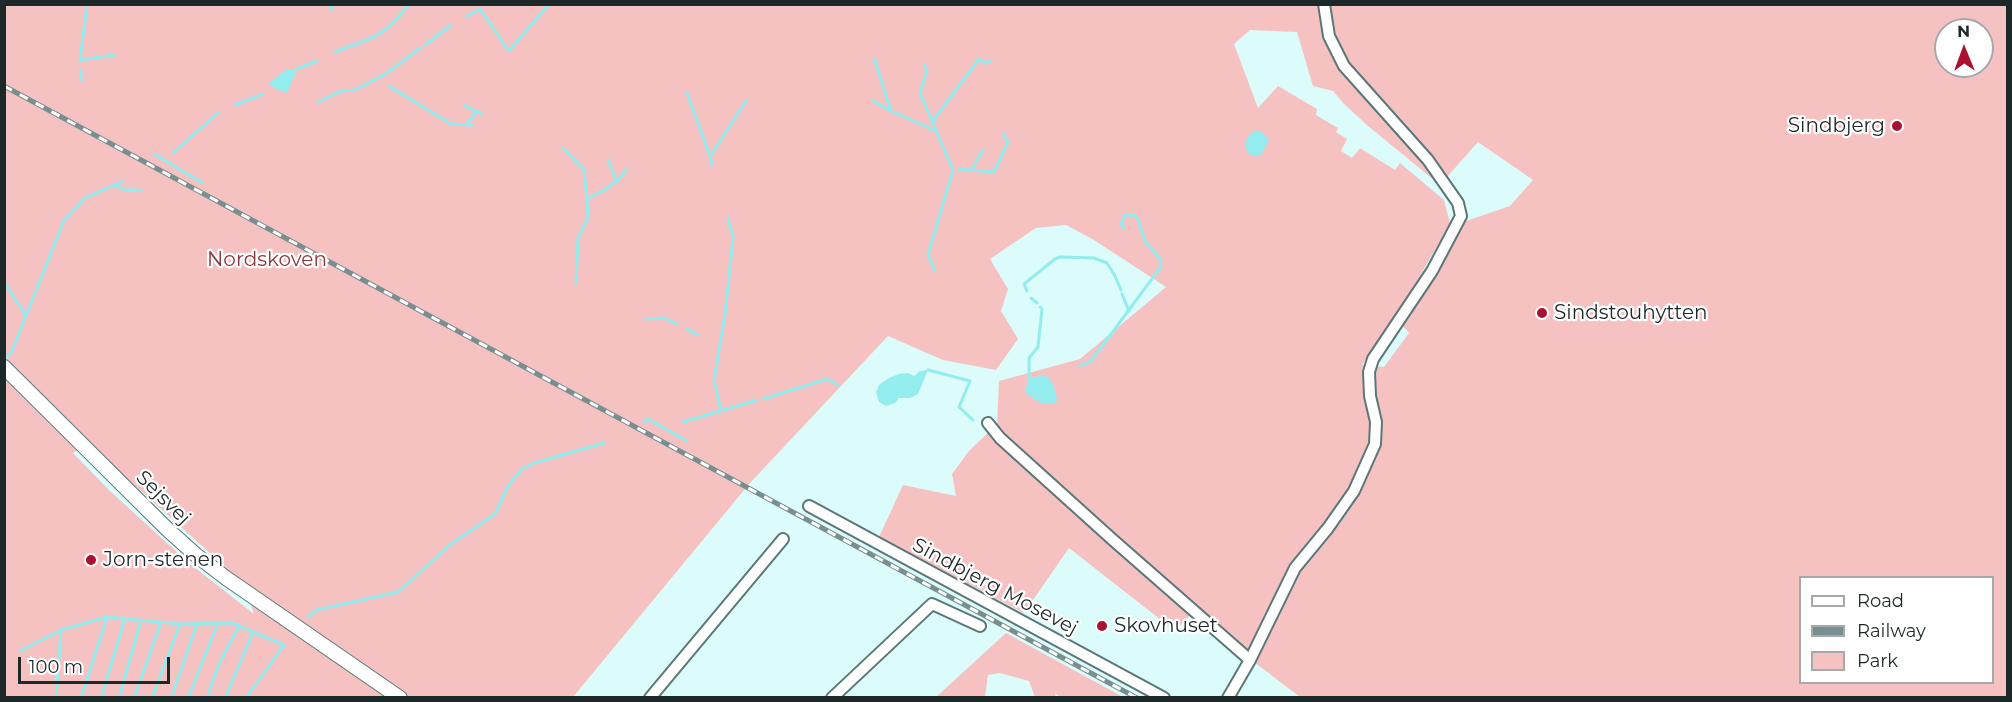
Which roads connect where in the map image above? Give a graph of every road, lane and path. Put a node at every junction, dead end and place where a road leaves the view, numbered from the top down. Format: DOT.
graph roads {
  1 [pos="1324,4"];
  2 [pos="4,367"];
  3 [pos="988,423"];
  4 [pos="809,506"];
  5 [pos="783,540"];
  6 [pos="980,626"];
  7 [pos="1250,660"];
  8 [pos="400,698"];
  9 [pos="650,698"];
  10 [pos="832,698"];
  11 [pos="1164,698"];
  12 [pos="1228,698"];
  1 -- 7 [label="street"];
  2 -- 8 [label="street, Sejsvej"];
  3 -- 7 [label="street"];
  4 -- 11 [label="street, Sindbjerg Mosevej"];
  5 -- 9 [label="street"];
  6 -- 10 [label="street"];
  7 -- 12 [label="street"];
}
